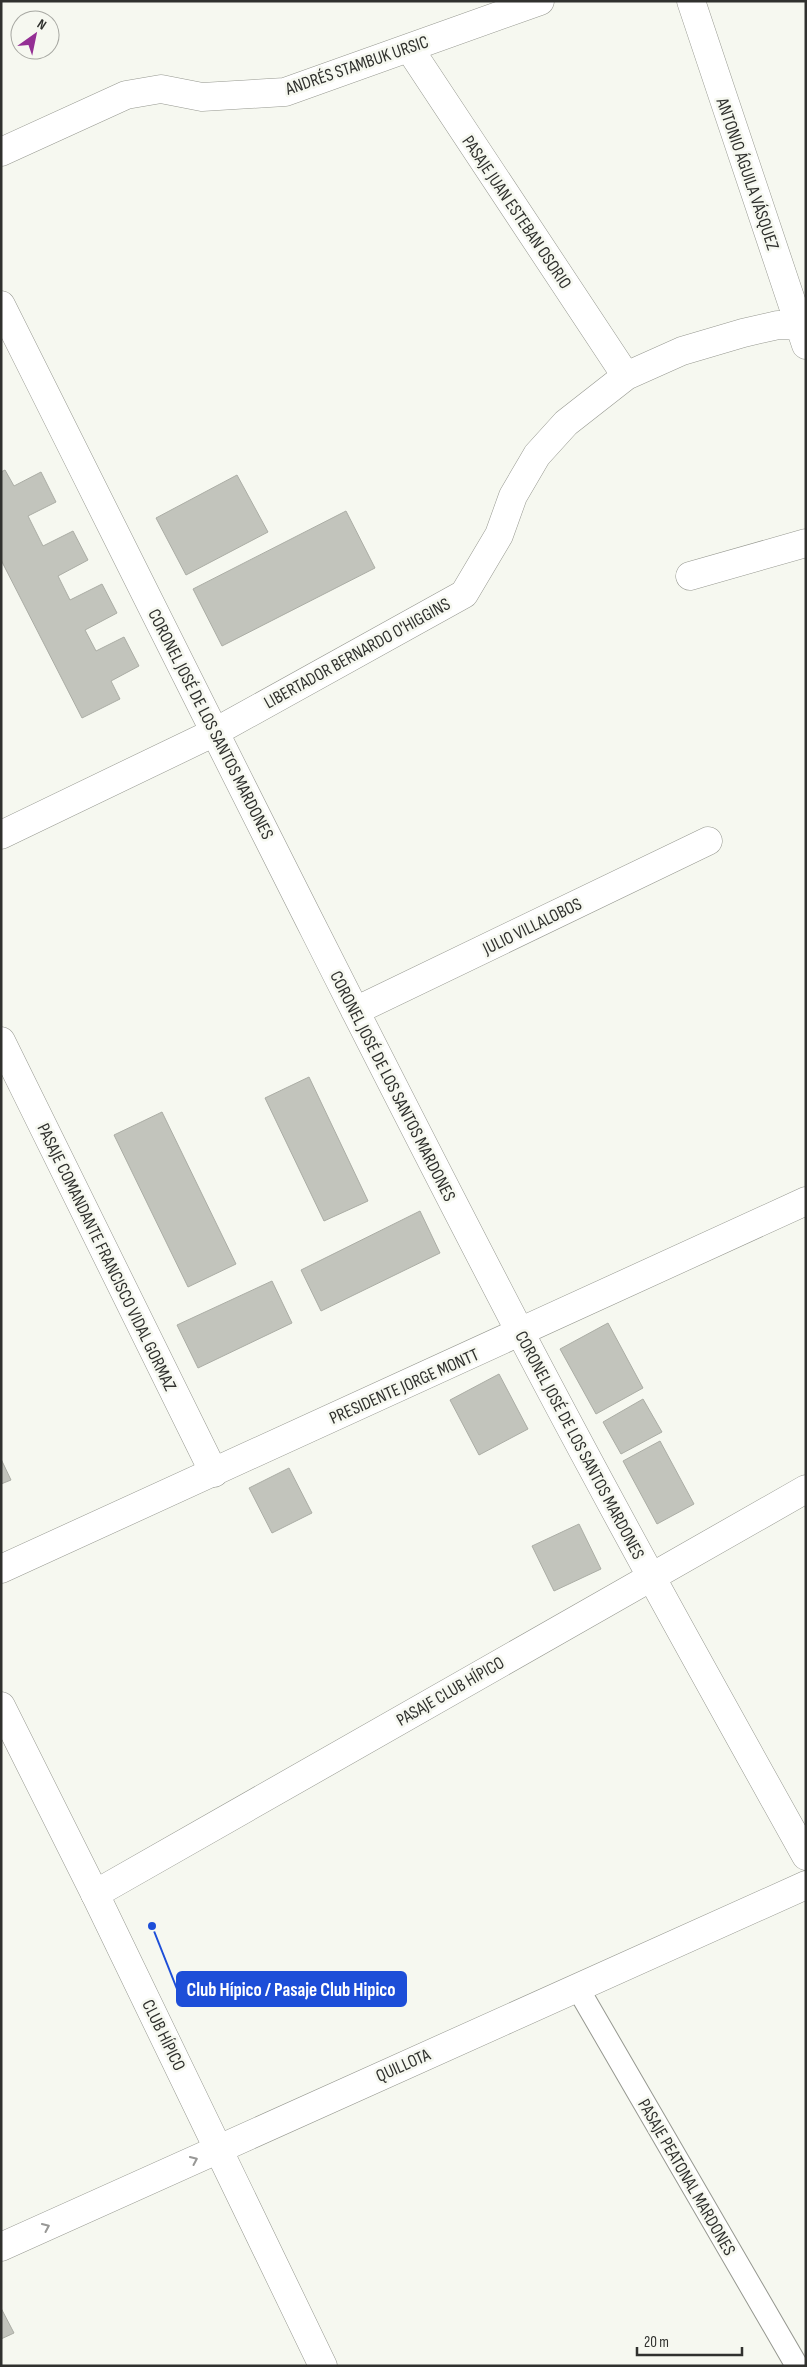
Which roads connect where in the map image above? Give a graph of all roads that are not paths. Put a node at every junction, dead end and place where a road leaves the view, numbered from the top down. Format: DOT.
graph roads {
  1 [pos="540,1"];
  2 [pos="691,1"];
  3 [pos="409,48"];
  4 [pos="1,152"];
  5 [pos="1,305"];
  6 [pos="804,332"];
  7 [pos="626,376"];
  8 [pos="806,543"];
  9 [pos="690,576"];
  10 [pos="215,732"];
  11 [pos="1,835"];
  12 [pos="708,841"];
  13 [pos="355,1011"];
  14 [pos="1,1041"];
  15 [pos="806,1201"];
  16 [pos="521,1333"];
  17 [pos="214,1473"];
  18 [pos="806,1489"];
  19 [pos="1,1569"];
  20 [pos="650,1578"];
  21 [pos="1,1706"];
  22 [pos="806,1856"];
  23 [pos="806,1885"];
  24 [pos="95,1894"];
  25 [pos="577,1987"];
  26 [pos="218,2148"];
  27 [pos="1,2247"];
  28 [pos="323,2366"];
  29 [pos="797,2366"];
  1 -- 3 [label="street, ANDRÉS STAMBUK URSIC"];
  2 -- 6 [label="street, ANTONIO ÁGUILA VÁSQUEZ"];
  3 -- 4 [label="street, ANDRÉS STAMBUK URSIC"];
  3 -- 7 [label="street, PASAJE JUAN ESTEBAN OSORIO"];
  5 -- 10 [label="street, CORONEL JOSÉ DE LOS SANTOS MARDONES"];
  6 -- 7 [label="street, LIBERTADOR BERNARDO O'HIGGINS"];
  7 -- 10 [label="street, LIBERTADOR BERNARDO O'HIGGINS"];
  8 -- 9 [label="street"];
  10 -- 11 [label="street, LIBERTADOR BERNARDO O'HIGGINS"];
  10 -- 13 [label="street, CORONEL JOSÉ DE LOS SANTOS MARDONES"];
  12 -- 13 [label="street, JULIO VILLALOBOS"];
  13 -- 16 [label="street, CORONEL JOSÉ DE LOS SANTOS MARDONES"];
  14 -- 17 [label="street, PASAJE COMANDANTE FRANCISCO VIDAL GORMAZ"];
  15 -- 16 [label="street, PRESIDENTE JORGE MONTT"];
  16 -- 17 [label="street, PRESIDENTE JORGE MONTT"];
  16 -- 20 [label="street, CORONEL JOSÉ DE LOS SANTOS MARDONES"];
  17 -- 19 [label="street, PRESIDENTE JORGE MONTT"];
  18 -- 20 [label="street, PASAJE CLUB HÍPICO"];
  20 -- 22 [label="street, CORONEL JOSÉ DE LOS SANTOS MARDONES"];
  20 -- 24 [label="street, PASAJE CLUB HÍPICO"];
  21 -- 24 [label="street, CLUB HÍPICO"];
  23 -- 25 [label="street, QUILLOTA"];
  24 -- 26 [label="street, CLUB HÍPICO"];
  25 -- 26 [label="street, QUILLOTA"];
  25 -- 29 [label="street, PASAJE PEATONAL MARDONES"];
  27 -- 26 [label="street, QUILLOTA, one-way"];
  26 -- 28 [label="street, CLUB HÍPICO"];
}
